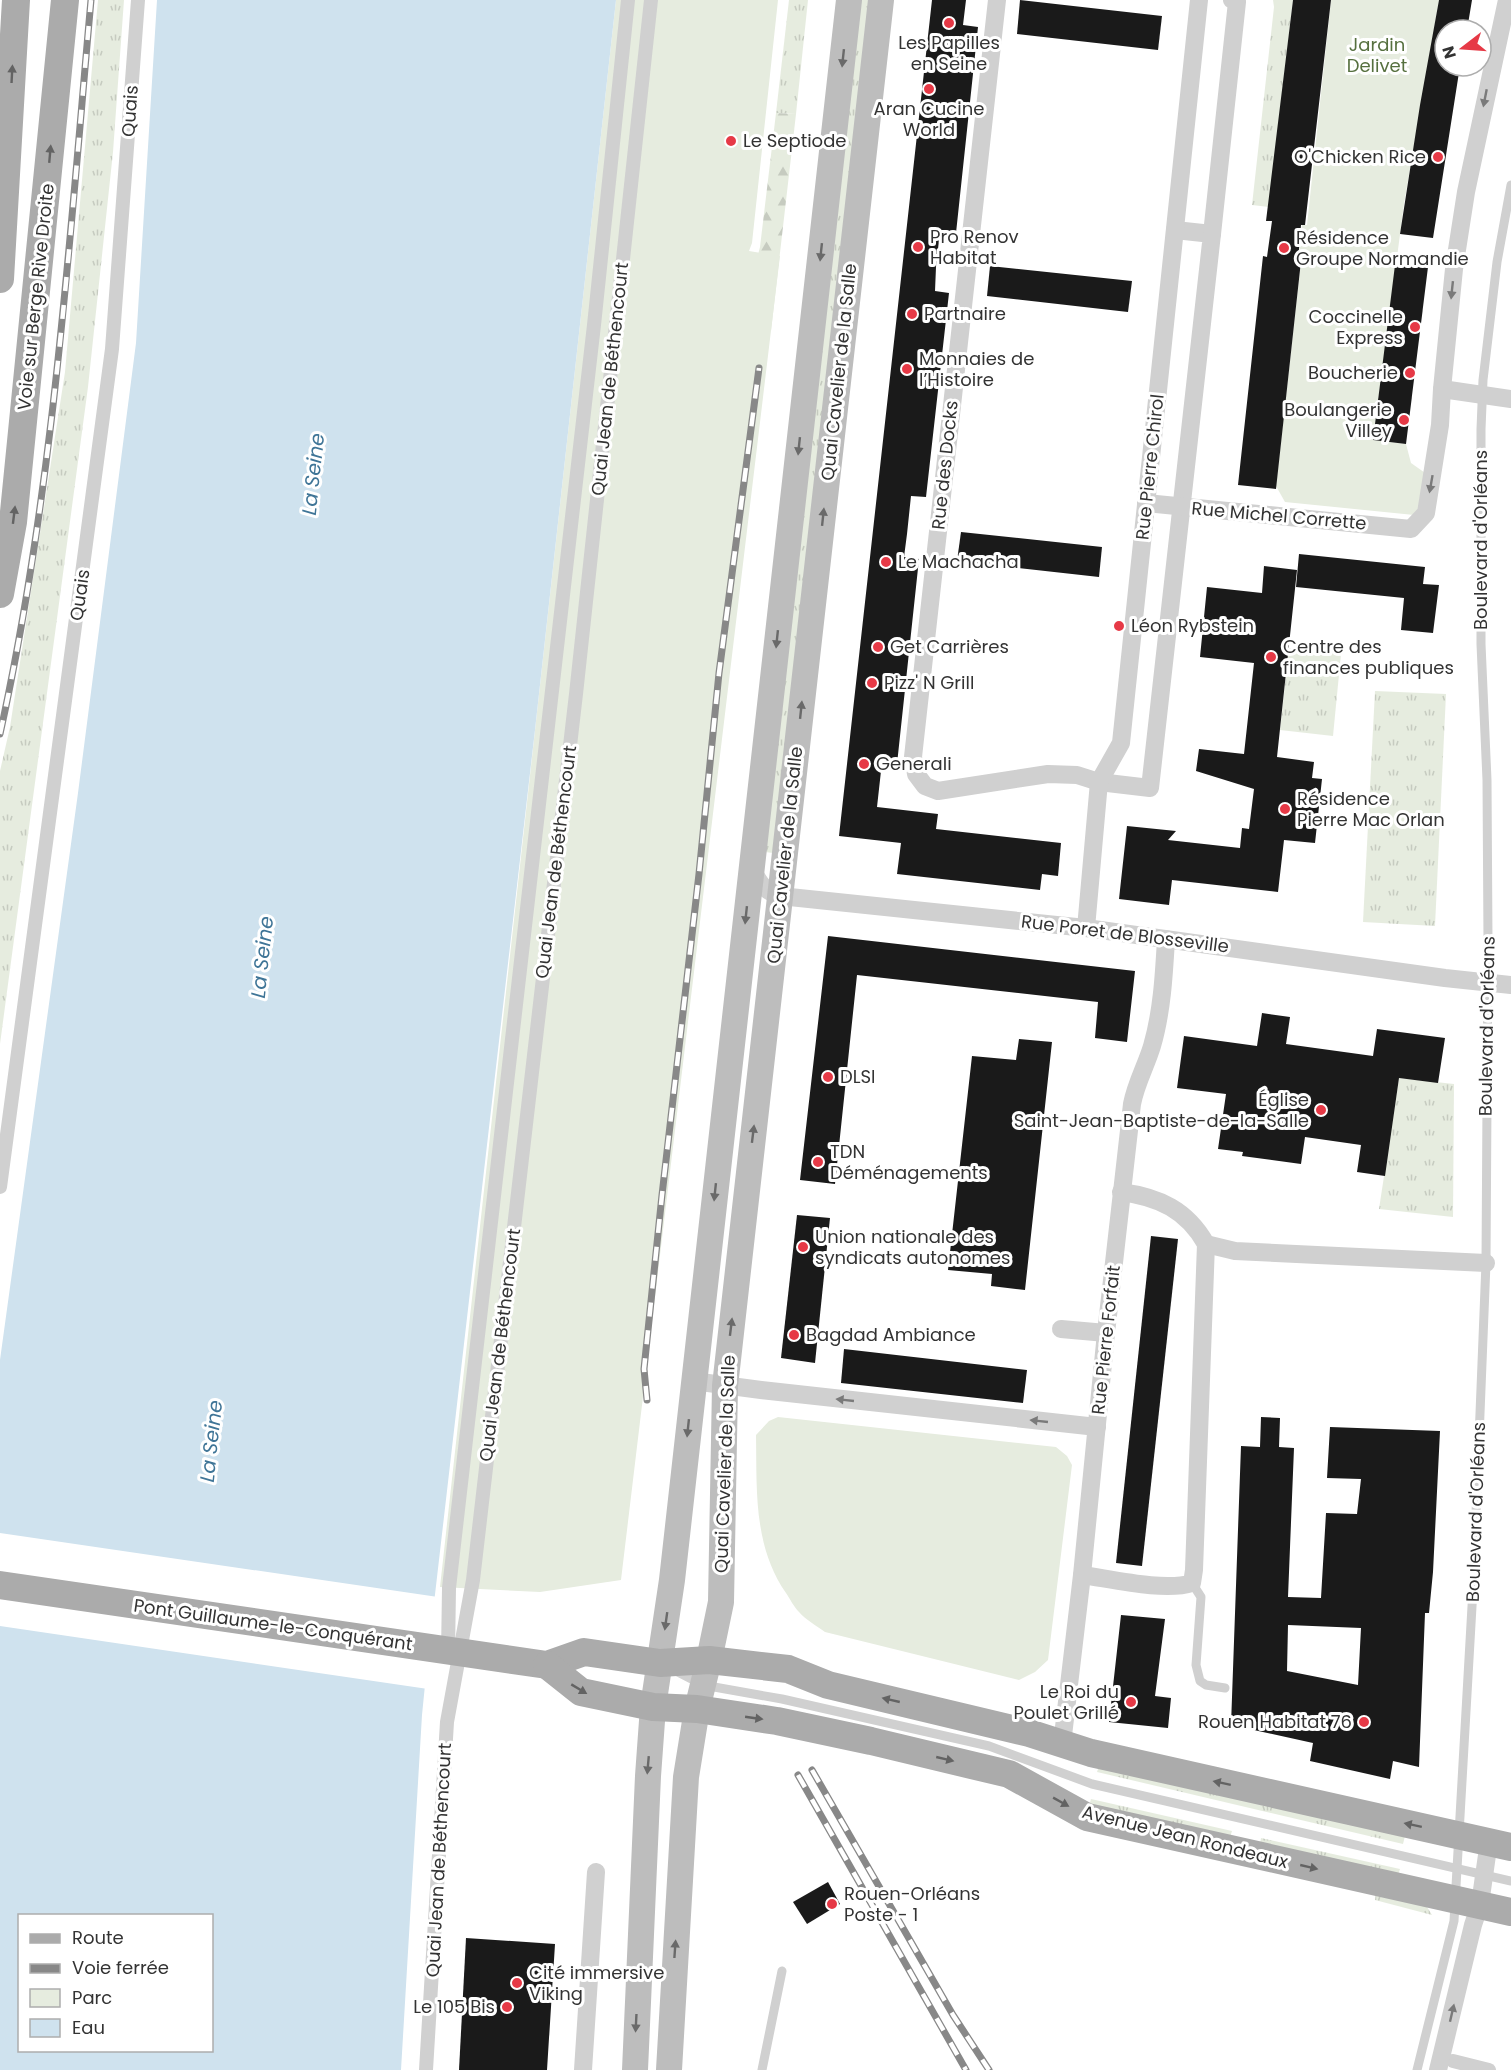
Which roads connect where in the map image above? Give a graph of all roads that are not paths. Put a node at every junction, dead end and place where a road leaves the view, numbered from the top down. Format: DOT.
graph roads {
  1 [pos="16,0"];
  2 [pos="65,0"];
  3 [pos="138,0"];
  4 [pos="628,0"];
  5 [pos="651,0"];
  6 [pos="849,0"];
  7 [pos="881,0"];
  8 [pos="997,0"];
  9 [pos="1199,0"];
  10 [pos="1232,0"];
  11 [pos="1507,0"];
  12 [pos="1511,185"];
  13 [pos="1175,230"];
  14 [pos="1212,234"];
  15 [pos="0,279"];
  16 [pos="1442,389"];
  17 [pos="1482,395"];
  18 [pos="1511,399"];
  19 [pos="1146,503"];
  20 [pos="1182,507"];
  21 [pos="0,594"];
  22 [pos="1100,782"];
  23 [pos="751,867"];
  24 [pos="780,896"];
  25 [pos="1086,928"];
  26 [pos="1166,939"];
  27 [pos="1488,984"];
  28 [pos="1511,986"];
  29 [pos="0,1187"];
  30 [pos="1121,1192"];
  31 [pos="1206,1244"];
  32 [pos="1486,1263"];
  33 [pos="1062,1329"];
  34 [pos="1106,1333"];
  35 [pos="693,1381"];
  36 [pos="725,1386"];
  37 [pos="1097,1427"];
  38 [pos="1082,1575"];
  39 [pos="1192,1583"];
  40 [pos="0,1585"];
  41 [pos="660,1664"];
  42 [pos="547,1665"];
  43 [pos="703,1684"];
  44 [pos="1225,1688"];
  45 [pos="653,1707"];
  46 [pos="447,1722"];
  47 [pos="1062,1744"];
  48 [pos="1459,1834"];
  49 [pos="1500,1844"];
  50 [pos="1457,1869"];
  51 [pos="596,1872"];
  52 [pos="1484,1875"];
  53 [pos="1511,1881"];
  54 [pos="1467,1902"];
  55 [pos="1511,1912"];
  56 [pos="782,1971"];
  57 [pos="1445,2066"];
  58 [pos="426,2070"];
  59 [pos="583,2070"];
  60 [pos="635,2070"];
  61 [pos="669,2070"];
  62 [pos="762,2070"];
  63 [pos="1417,2070"];
  64 [pos="1489,2070"];
  15 -- 1 [label="main road, one-way"];
  21 -- 2 [label="main road, Voie sur Berge Rive Droite, one-way"];
  3 -- 29 [label="street, Quais"];
  4 -- 46 [label="street, Quai Jean de Béthencourt"];
  5 -- 46 [label="street, Quai Jean de Béthencourt"];
  6 -- 23 [label="main road, Quai Cavelier de la Salle, one-way"];
  24 -- 7 [label="main road, Quai Cavelier de la Salle, one-way"];
  8 -- 22 [label="street, Rue des Docks"];
  9 -- 13 [label="street, Rue Pierre Chirol"];
  10 -- 14 [label="street"];
  11 -- 16 [label="street, one-way"];
  12 -- 17 [label="lane, Boulevard d'Orléans"];
  13 -- 14 [label="street"];
  13 -- 19 [label="street, Rue Pierre Chirol"];
  14 -- 20 [label="street"];
  16 -- 17 [label="street"];
  16 -- 20 [label="street, Rue Michel Corrette, one-way"];
  17 -- 18 [label="street"];
  17 -- 27 [label="lane, Boulevard d'Orléans"];
  19 -- 20 [label="street, Rue Michel Corrette"];
  19 -- 22 [label="street, Rue Pierre Chirol"];
  20 -- 22 [label="street, Rue des Docks"];
  22 -- 25 [label="street, Rue Pierre Chirol"];
  23 -- 24 [label="street, Rue Poret de Blosseville"];
  23 -- 35 [label="main road, Quai Cavelier de la Salle, one-way"];
  24 -- 25 [label="street, Rue Poret de Blosseville"];
  36 -- 24 [label="main road, Quai Cavelier de la Salle, one-way"];
  25 -- 26 [label="street, Rue Poret de Blosseville"];
  26 -- 27 [label="street, Rue Poret de Blosseville"];
  26 -- 30 [label="street, Rue Pierre Forfait"];
  27 -- 28 [label="street, Rue Poret de Blosseville"];
  27 -- 32 [label="lane, Boulevard d'Orléans"];
  30 -- 31 [label="street"];
  30 -- 34 [label="street, Rue Pierre Forfait"];
  31 -- 32 [label="street"];
  31 -- 39 [label="street"];
  32 -- 48 [label="lane, Boulevard d'Orléans"];
  33 -- 34 [label="street"];
  34 -- 37 [label="street, Rue Pierre Forfait"];
  35 -- 36 [label="street"];
  35 -- 41 [label="main road, Quai Cavelier de la Salle, one-way"];
  37 -- 36 [label="street, one-way"];
  36 -- 43 [label="main road, Quai Cavelier de la Salle"];
  37 -- 38 [label="street, Rue Pierre Forfait"];
  38 -- 39 [label="street"];
  38 -- 47 [label="street, Rue Pierre Forfait"];
  39 -- 44 [label="lane"];
  40 -- 42 [label="main road, Pont Guillaume-le-Conquérant"];
  41 -- 42 [label="main road, Pont Guillaume-le-Conquérant"];
  41 -- 43 [label="main road, Avenue Jean Rondeaux"];
  41 -- 45 [label="main road, Quai Cavelier de la Salle"];
  42 -- 45 [label="main road, one-way"];
  43 -- 45 [label="main road, Avenue Jean Rondeaux"];
  47 -- 43 [label="main road, Avenue Jean Rondeaux, one-way"];
  43 -- 50 [label="lane, Avenue Jean Rondeaux"];
  43 -- 54 [label="main road, Avenue Jean Rondeaux, one-way"];
  61 -- 43 [label="main road, Quai Cavelier de la Salle, one-way"];
  45 -- 60 [label="main road, Quai Cavelier de la Salle, one-way"];
  46 -- 58 [label="street, Quai Jean de Béthencourt"];
  48 -- 47 [label="main road, Avenue Jean Rondeaux, one-way"];
  48 -- 49 [label="main road, Avenue Jean Rondeaux"];
  48 -- 50 [label="lane, Boulevard d'Orléans"];
  49 -- 52 [label="street"];
  50 -- 52 [label="lane, Avenue Jean Rondeaux"];
  50 -- 54 [label="lane, Boulevard d'Orléans"];
  51 -- 59 [label="street"];
  52 -- 53 [label="lane, Avenue Jean Rondeaux"];
  52 -- 54 [label="street"];
  54 -- 55 [label="main road, Avenue Jean Rondeaux"];
  57 -- 54 [label="street, one-way"];
  54 -- 63 [label="lane, Boulevard d'Orléans"];
  56 -- 62 [label="lane"];
  57 -- 64 [label="street"];
}
